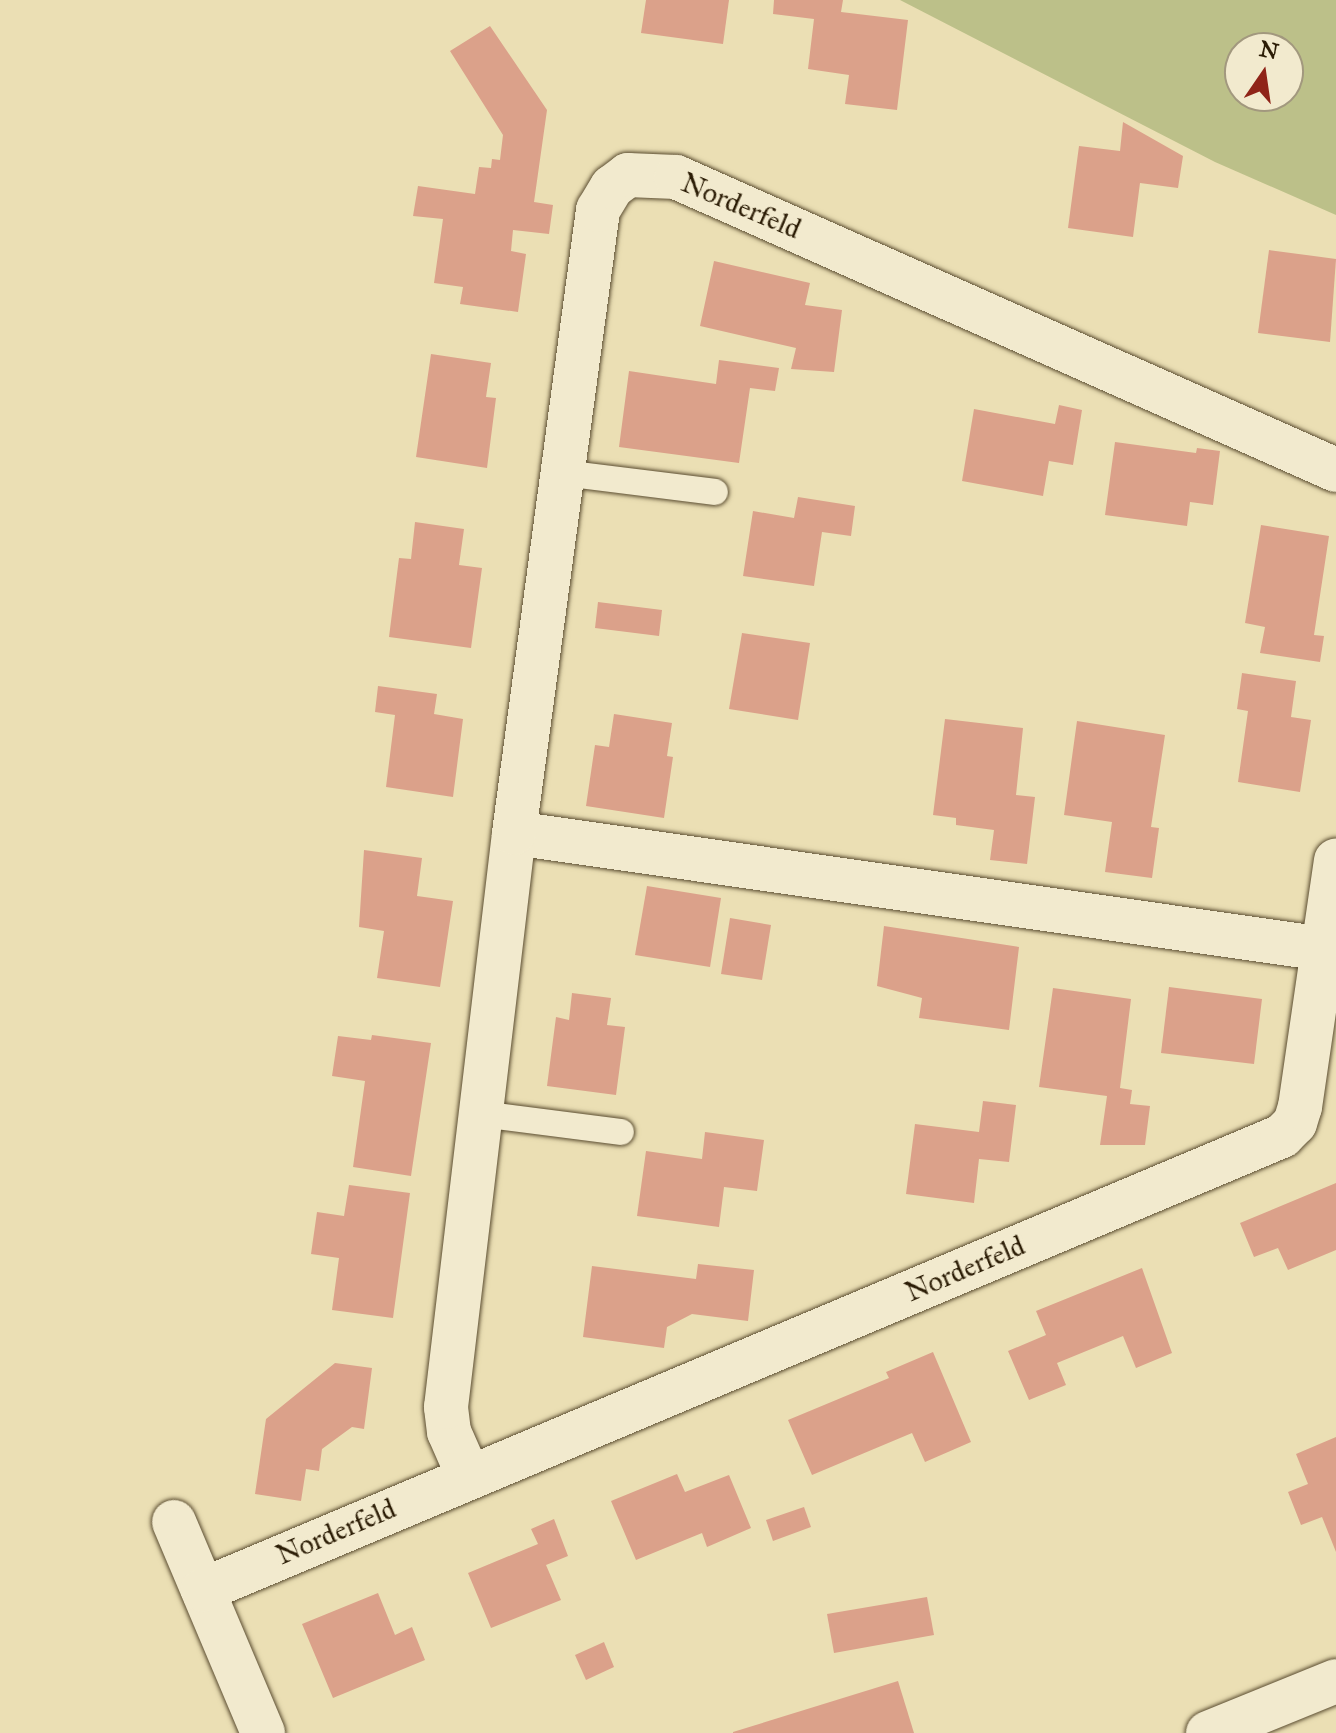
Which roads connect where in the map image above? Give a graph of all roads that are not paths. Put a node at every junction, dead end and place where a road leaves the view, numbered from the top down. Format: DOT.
graph roads {
  1 [pos="1336,470"];
  2 [pos="563,473"];
  3 [pos="715,492"];
  4 [pos="514,833"];
  5 [pos="1336,861"];
  6 [pos="1324,949"];
  7 [pos="481,1114"];
  8 [pos="621,1132"];
  9 [pos="468,1475"];
  10 [pos="174,1522"];
  11 [pos="203,1590"];
  12 [pos="1336,1681"];
  13 [pos="263,1733"];
  14 [pos="1208,1733"];
  1 -- 2 [label="street, Norderfeld"];
  2 -- 3 [label="lane"];
  2 -- 4 [label="street, Norderfeld"];
  4 -- 6 [label="street"];
  4 -- 7 [label="street, Norderfeld"];
  5 -- 6 [label="street, Norderfeld"];
  6 -- 9 [label="street, Norderfeld"];
  7 -- 8 [label="lane"];
  7 -- 9 [label="street, Norderfeld"];
  9 -- 11 [label="street, Norderfeld"];
  10 -- 11 [label="street"];
  11 -- 13 [label="street"];
  12 -- 14 [label="street"];
}
